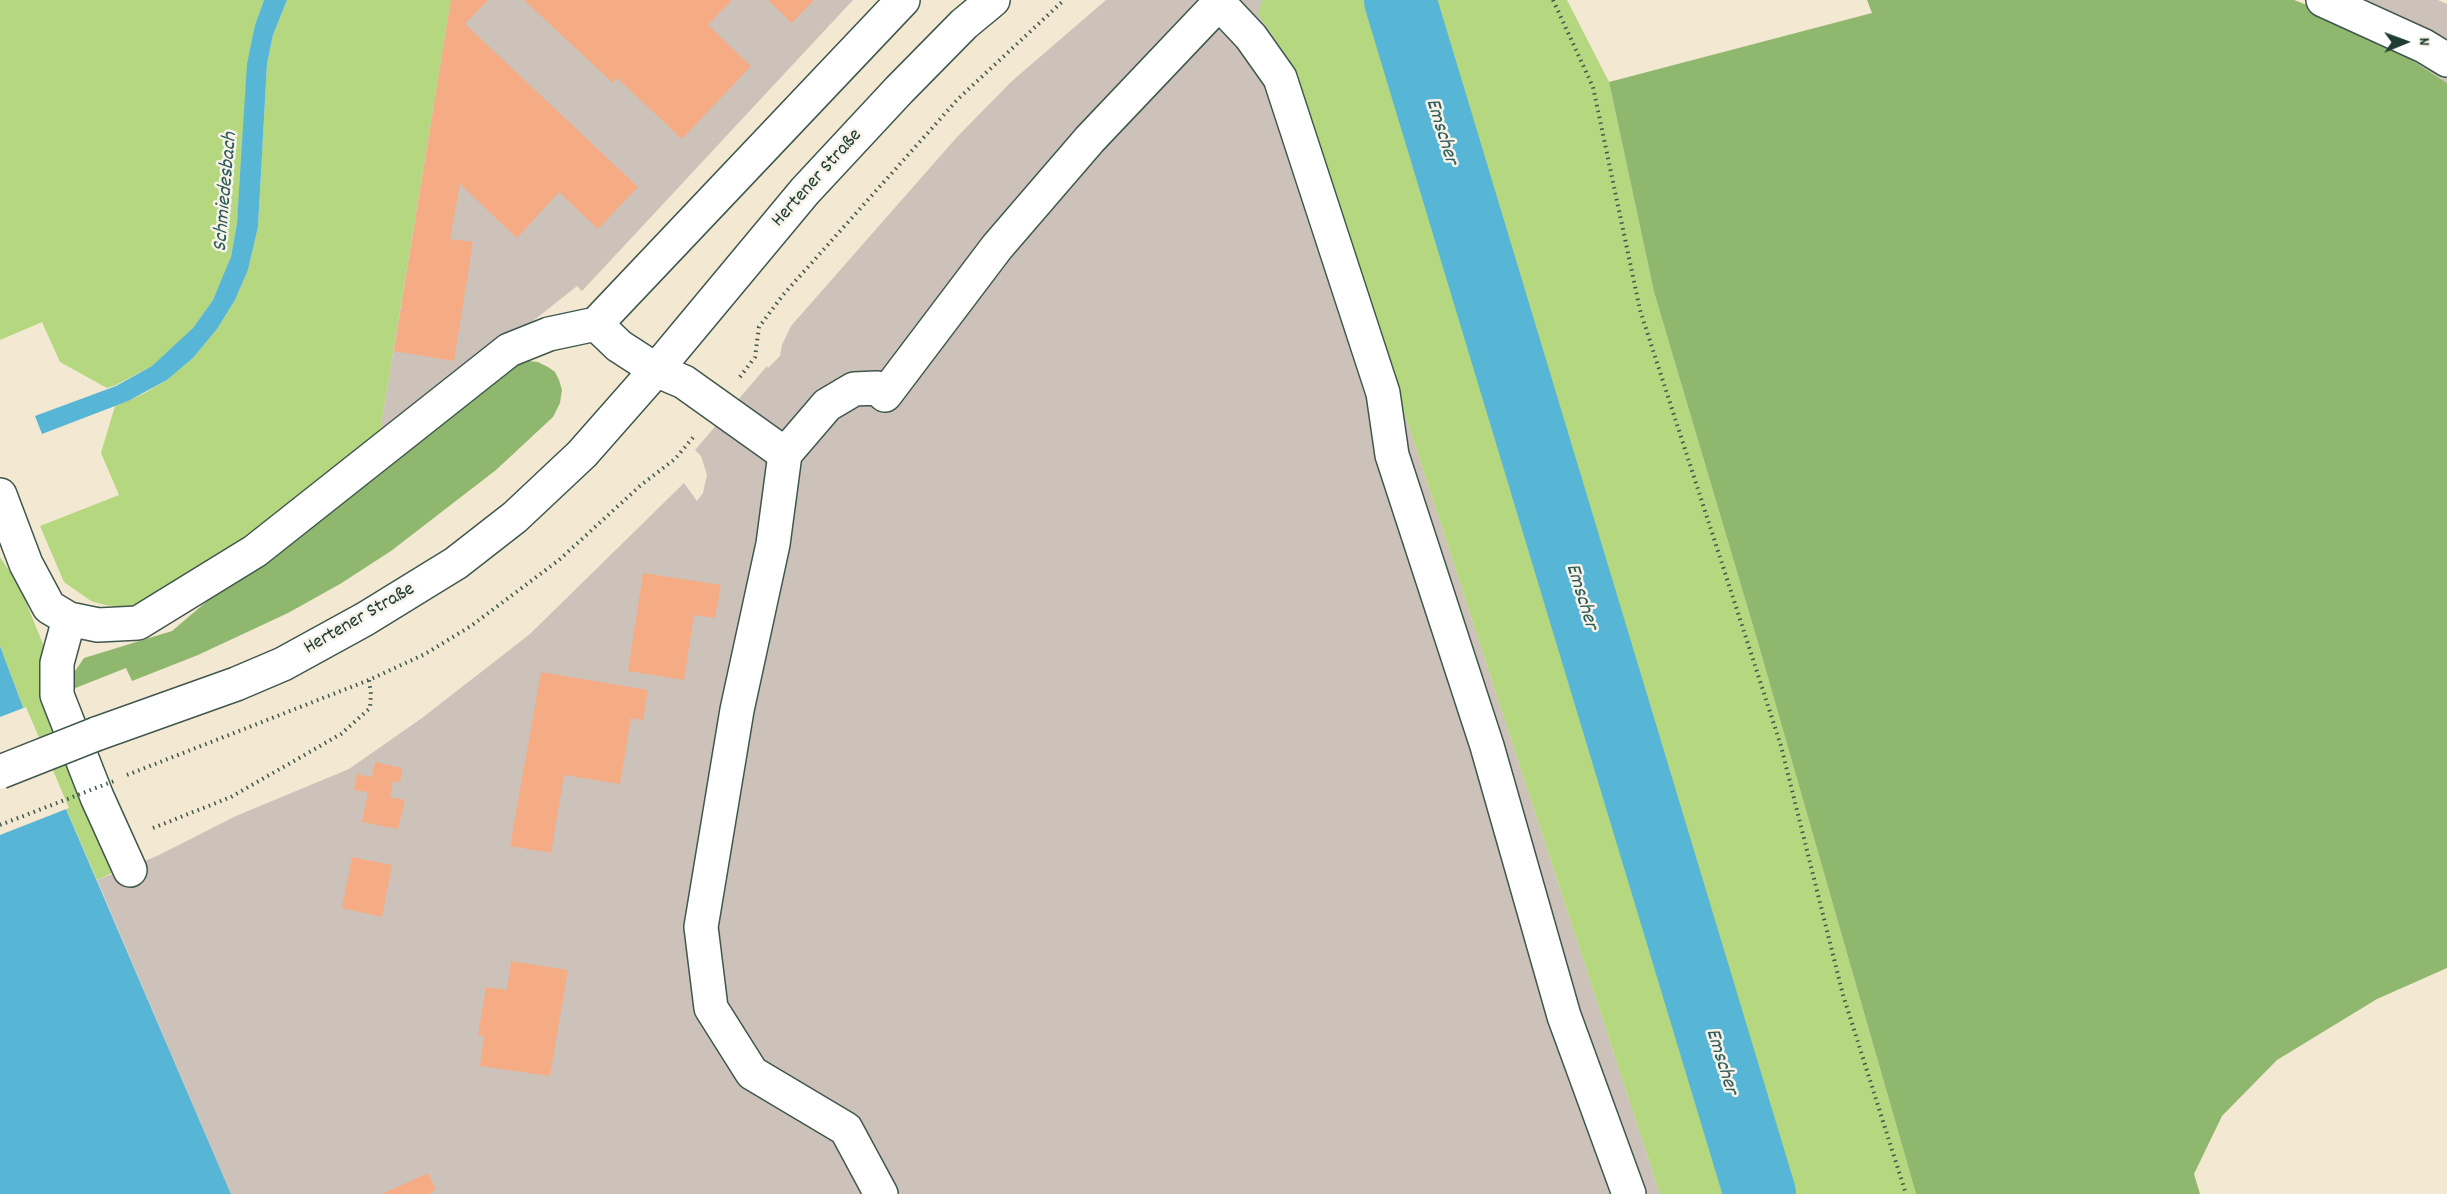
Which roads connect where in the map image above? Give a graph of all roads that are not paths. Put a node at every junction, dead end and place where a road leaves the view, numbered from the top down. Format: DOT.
graph roads {
  1 [pos="903,0"];
  2 [pos="993,0"];
  3 [pos="2323,0"];
  4 [pos="1220,1"];
  5 [pos="2447,60"];
  6 [pos="596,324"];
  7 [pos="656,370"];
  8 [pos="785,454"];
  9 [pos="0,495"];
  10 [pos="69,619"];
  11 [pos="0,772"];
  12 [pos="125,856"];
  13 [pos="881,1194"];
  14 [pos="1629,1194"];
  1 -- 6 [label="main road"];
  2 -- 7 [label="main road, Hertener Straße"];
  3 -- 5 [label="main road"];
  4 -- 8 [label="main road"];
  4 -- 14 [label="main road"];
  6 -- 7 [label="main road"];
  6 -- 10 [label="main road"];
  7 -- 8 [label="main road"];
  7 -- 11 [label="main road, Hertener Straße, bridge"];
  8 -- 13 [label="main road"];
  9 -- 10 [label="main road"];
  10 -- 12 [label="main road"];
}
